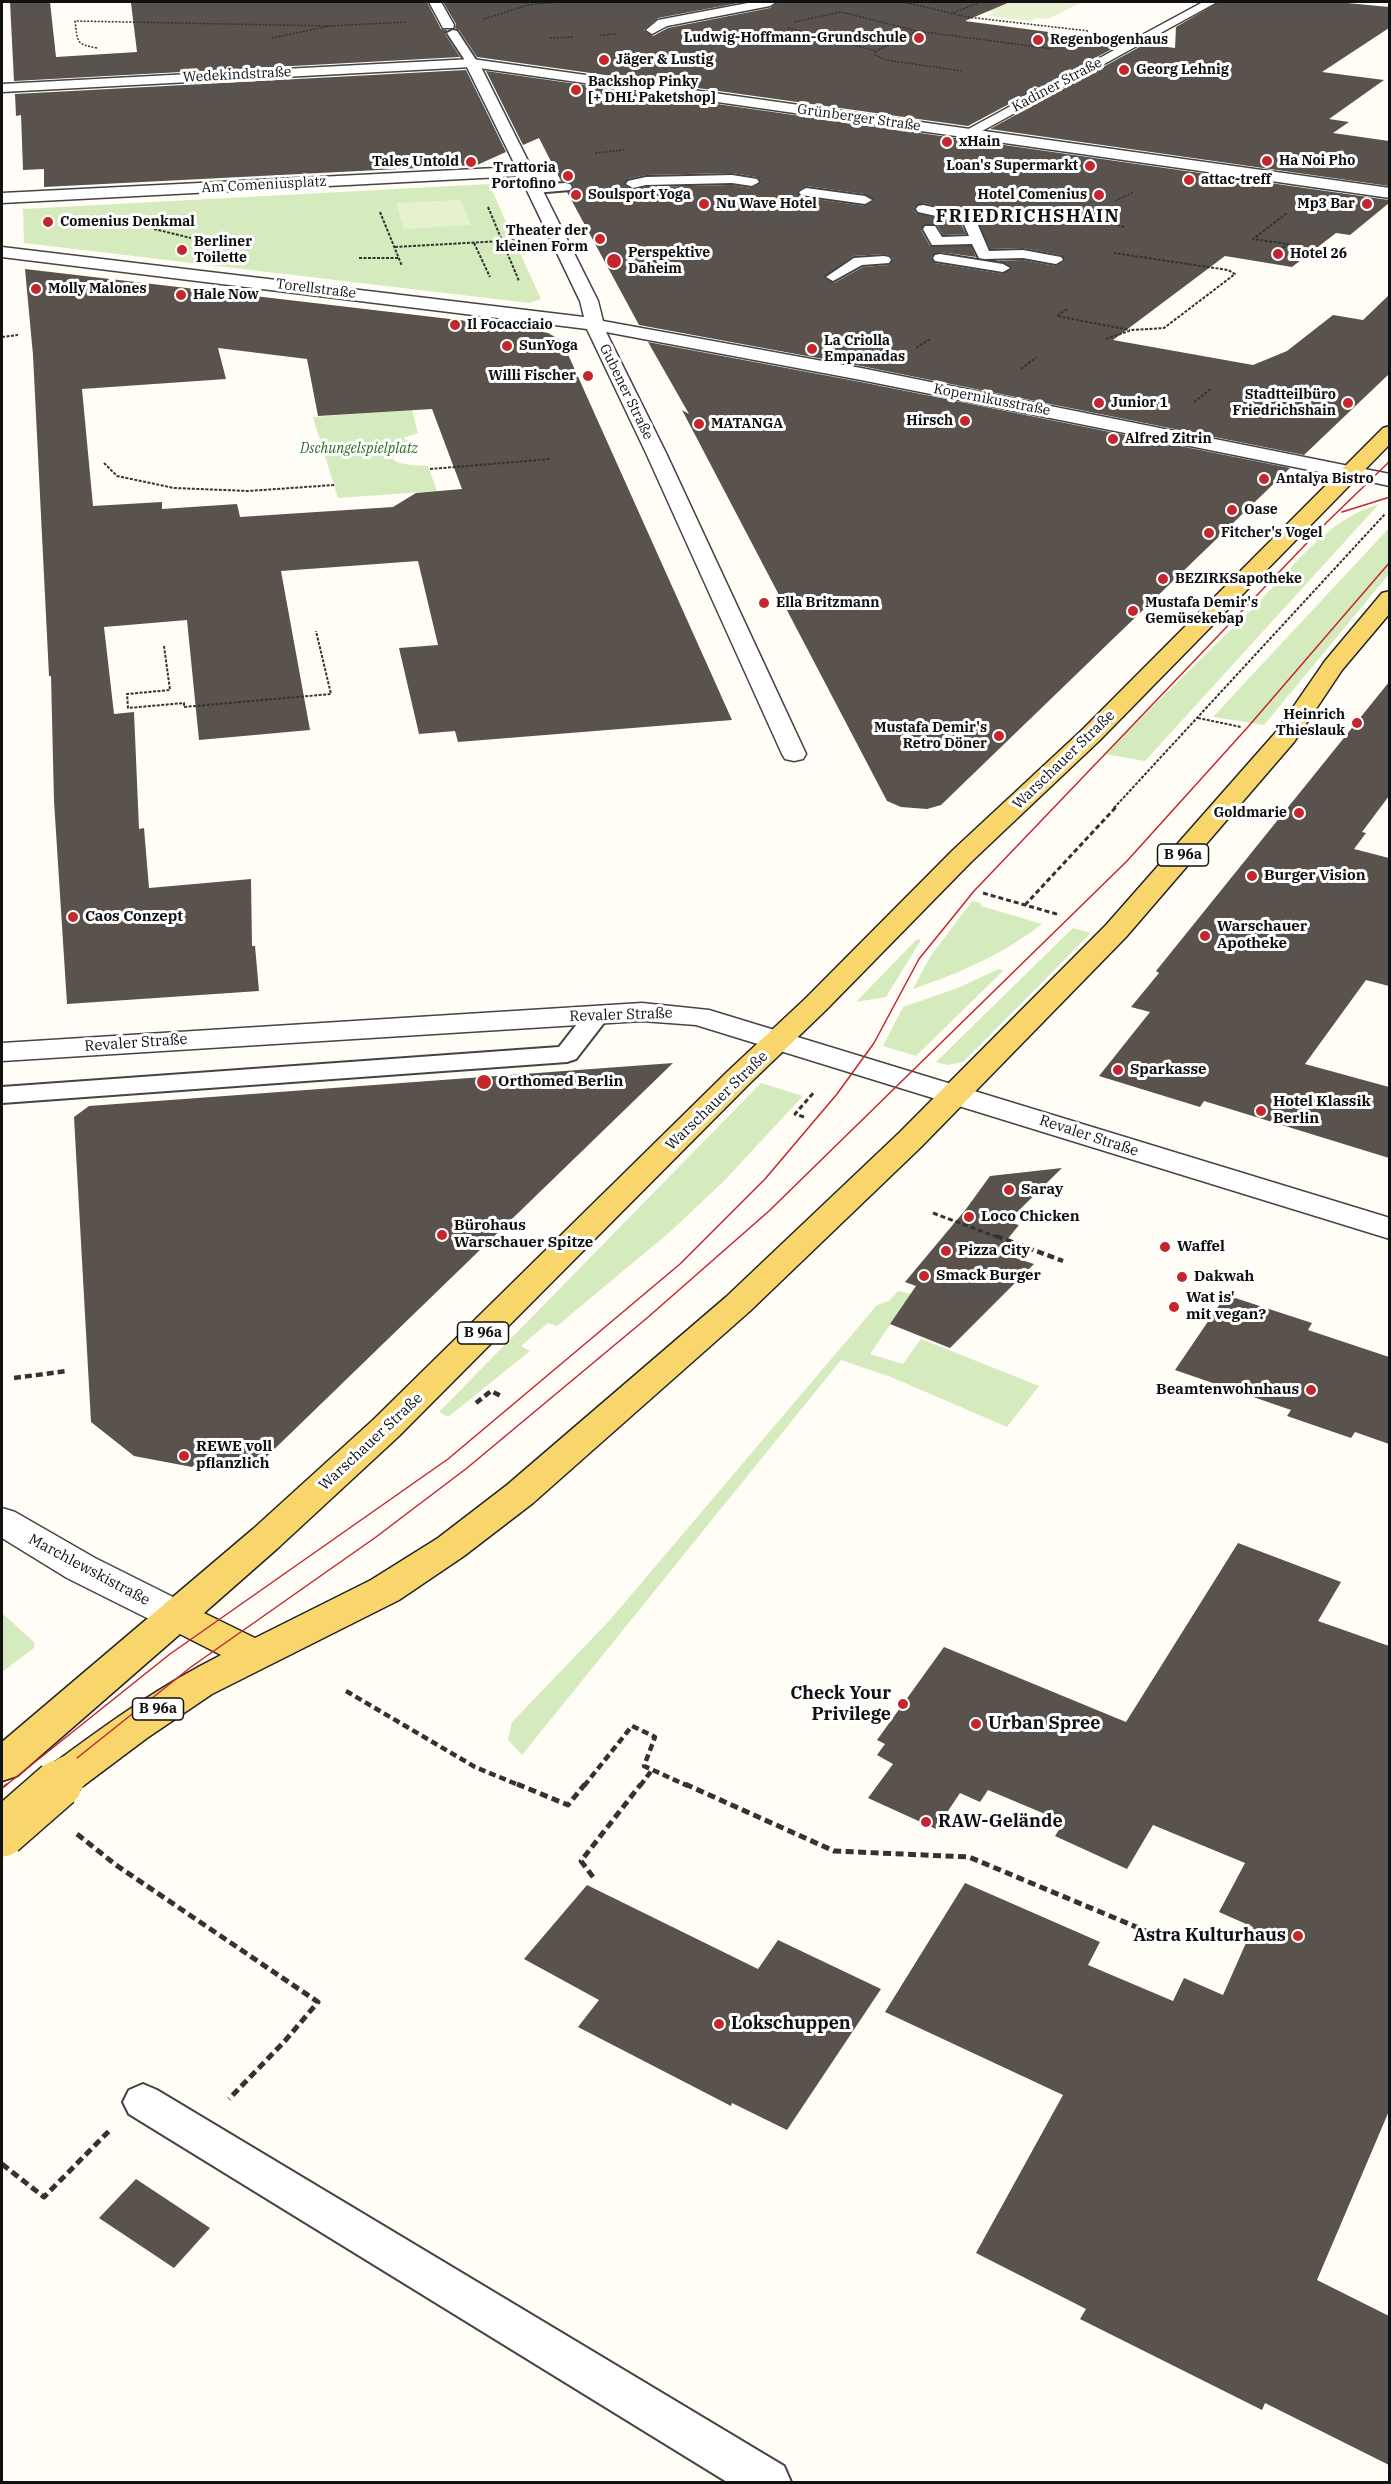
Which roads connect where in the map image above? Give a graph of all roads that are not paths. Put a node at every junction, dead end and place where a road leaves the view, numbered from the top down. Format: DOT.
graph roads {
  1 [pos="435,2"];
  2 [pos="770,2"];
  3 [pos="1211,2"];
  4 [pos="451,29"];
  5 [pos="652,30"];
  6 [pos="472,63"];
  7 [pos="2,88"];
  8 [pos="968,133"];
  9 [pos="526,171"];
  10 [pos="752,182"];
  11 [pos="633,184"];
  12 [pos="565,187"];
  13 [pos="535,189"];
  14 [pos="806,192"];
  15 [pos="1389,193"];
  16 [pos="2,198"];
  17 [pos="865,200"];
  18 [pos="923,209"];
  19 [pos="930,229"];
  20 [pos="979,240"];
  21 [pos="2,252"];
  22 [pos="940,258"];
  23 [pos="978,259"];
  24 [pos="884,260"];
  25 [pos="1056,260"];
  26 [pos="1018,271"];
  27 [pos="833,277"];
  28 [pos="594,324"];
  29 [pos="1389,432"];
  30 [pos="1350,472"];
  31 [pos="1389,480"];
  32 [pos="1389,598"];
  33 [pos="794,754"];
  34 [pos="597,1015"];
  35 [pos="780,1039"];
  36 [pos="2,1052"];
  37 [pos="956,1094"];
  38 [pos="2,1095"];
  39 [pos="1389,1229"];
  40 [pos="2,1521"];
  41 [pos="177,1616"];
  42 [pos="255,1654"];
  43 [pos="12,1756"];
  44 [pos="2,1833"];
  45 [pos="143,2102"];
  46 [pos="768,2482"];
  1 -- 4 [label="street, Gubener Straße"];
  2 -- 5 [label="street"];
  3 -- 8 [label="street, Kadiner Straße"];
  4 -- 6 [label="lane, Gubener Straße"];
  6 -- 7 [label="street, Wedekindstraße"];
  6 -- 8 [label="street, Grünberger Straße"];
  6 -- 9 [label="street, Gubener Straße"];
  8 -- 15 [label="street, Grünberger Straße"];
  9 -- 13 [label="street, Gubener Straße"];
  9 -- 16 [label="street, Am Comeniusplatz"];
  10 -- 11 [label="lane"];
  12 -- 13 [label="lane"];
  13 -- 28 [label="street, Gubener Straße"];
  14 -- 17 [label="lane"];
  18 -- 20 [label="lane"];
  19 -- 20 [label="lane"];
  20 -- 23 [label="lane"];
  21 -- 28 [label="street, Torellstraße"];
  22 -- 23 [label="lane"];
  23 -- 25 [label="lane"];
  23 -- 26 [label="lane"];
  24 -- 27 [label="lane"];
  28 -- 30 [label="street, Kopernikusstraße"];
  28 -- 33 [label="street, Gubener Straße"];
  29 -- 30 [label="main road, Warschauer Straße / B 96a"];
  30 -- 31 [label="street, Kopernikusstraße"];
  30 -- 35 [label="main road, Warschauer Straße / B 96a"];
  32 -- 37 [label="main road, B 96a"];
  34 -- 35 [label="street, Revaler Straße"];
  34 -- 36 [label="street, Revaler Straße"];
  34 -- 38 [label="lane"];
  35 -- 37 [label="street, Revaler Straße"];
  35 -- 41 [label="main road, Warschauer Straße / B 96a"];
  37 -- 39 [label="street, Revaler Straße"];
  37 -- 42 [label="main road, B 96a"];
  40 -- 41 [label="street, Marchlewskistraße"];
  41 -- 42 [label="main road"];
  41 -- 43 [label="main road, Warschauer Straße / B 96a"];
  42 -- 44 [label="main road, B 96a, bridge"];
  45 -- 46 [label="lane"];
}
